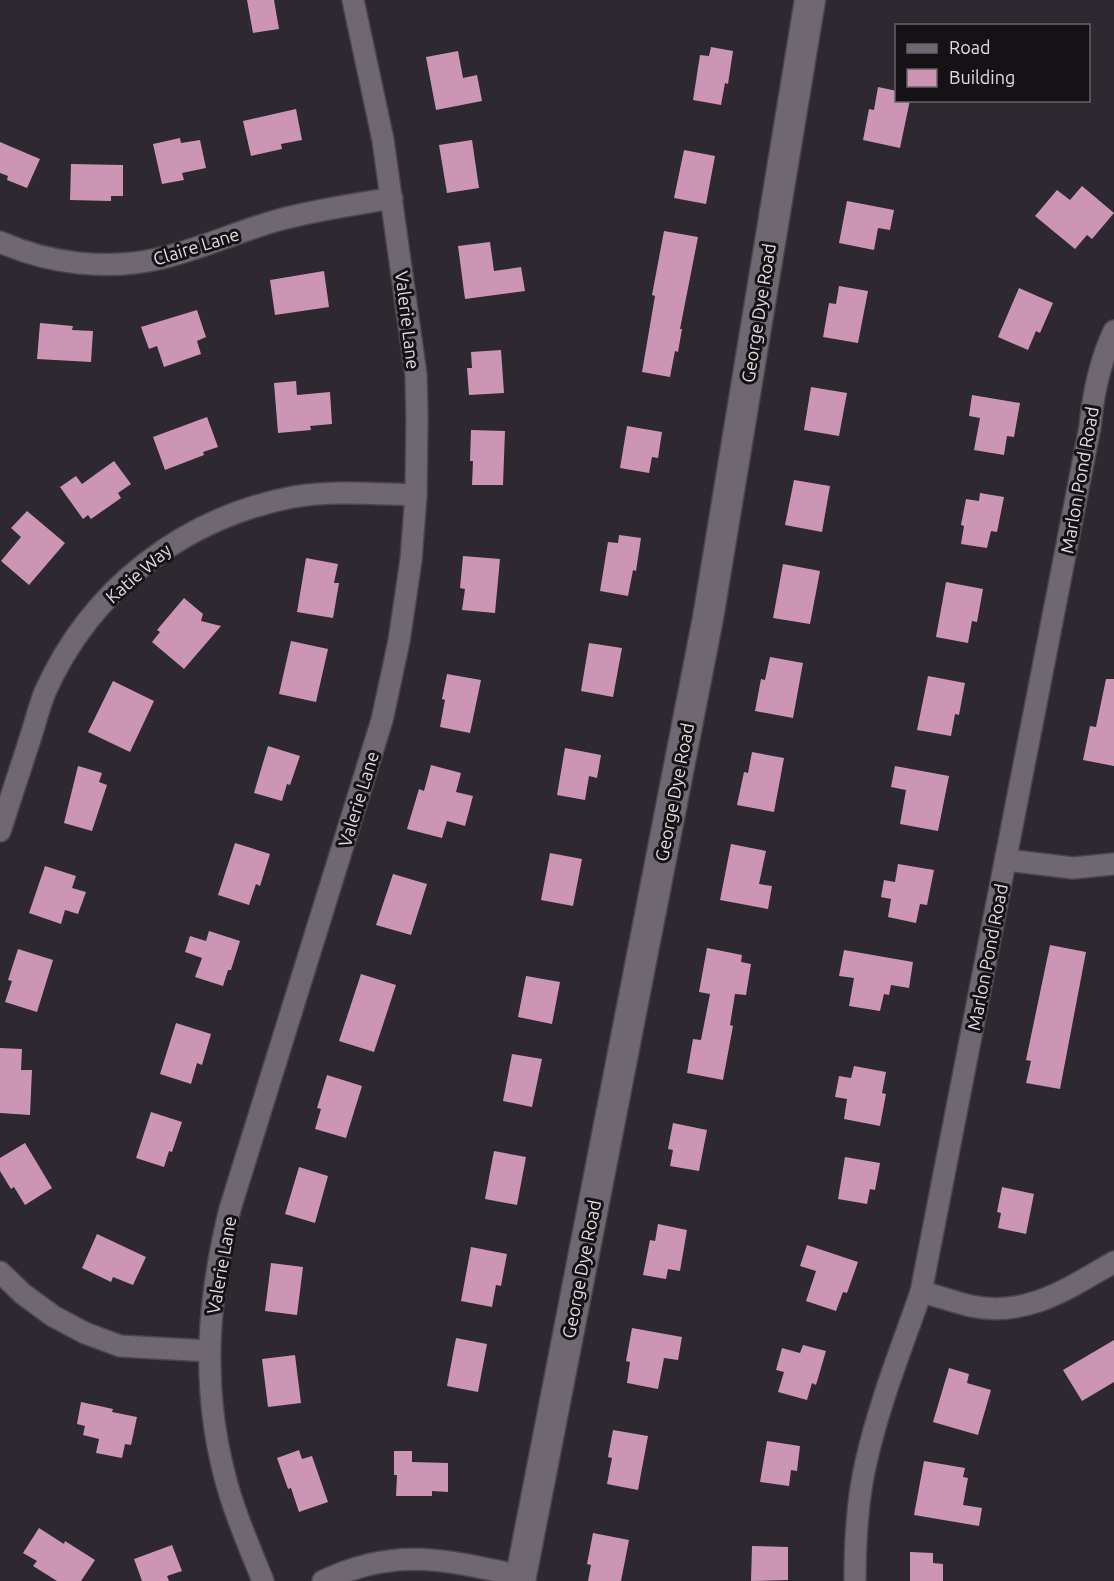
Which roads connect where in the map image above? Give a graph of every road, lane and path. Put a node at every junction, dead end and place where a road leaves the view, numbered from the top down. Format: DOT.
graph roads {
  1 [pos="353,0"];
  2 [pos="810,0"];
  3 [pos="392,198"];
  4 [pos="0,242"];
  5 [pos="1114,331"];
  6 [pos="416,495"];
  7 [pos="0,831"];
  8 [pos="1006,860"];
  9 [pos="1114,864"];
  10 [pos="1114,1262"];
  11 [pos="0,1272"];
  12 [pos="921,1292"];
  13 [pos="209,1351"];
  14 [pos="521,1578"];
  15 [pos="264,1581"];
  16 [pos="323,1581"];
  17 [pos="855,1581"];
  1 -- 3 [label="street, Valerie Lane"];
  2 -- 14 [label="street, George Dye Road"];
  3 -- 4 [label="street, Claire Lane"];
  3 -- 6 [label="street, Valerie Lane"];
  5 -- 8 [label="street, Marlon Pond Road"];
  6 -- 7 [label="street, Katie Way"];
  6 -- 13 [label="street, Valerie Lane"];
  8 -- 9 [label="street"];
  8 -- 12 [label="street, Marlon Pond Road"];
  10 -- 12 [label="street"];
  11 -- 13 [label="street"];
  12 -- 17 [label="street, Marlon Pond Road"];
  13 -- 15 [label="street, Valerie Lane"];
  14 -- 16 [label="street"];
}
